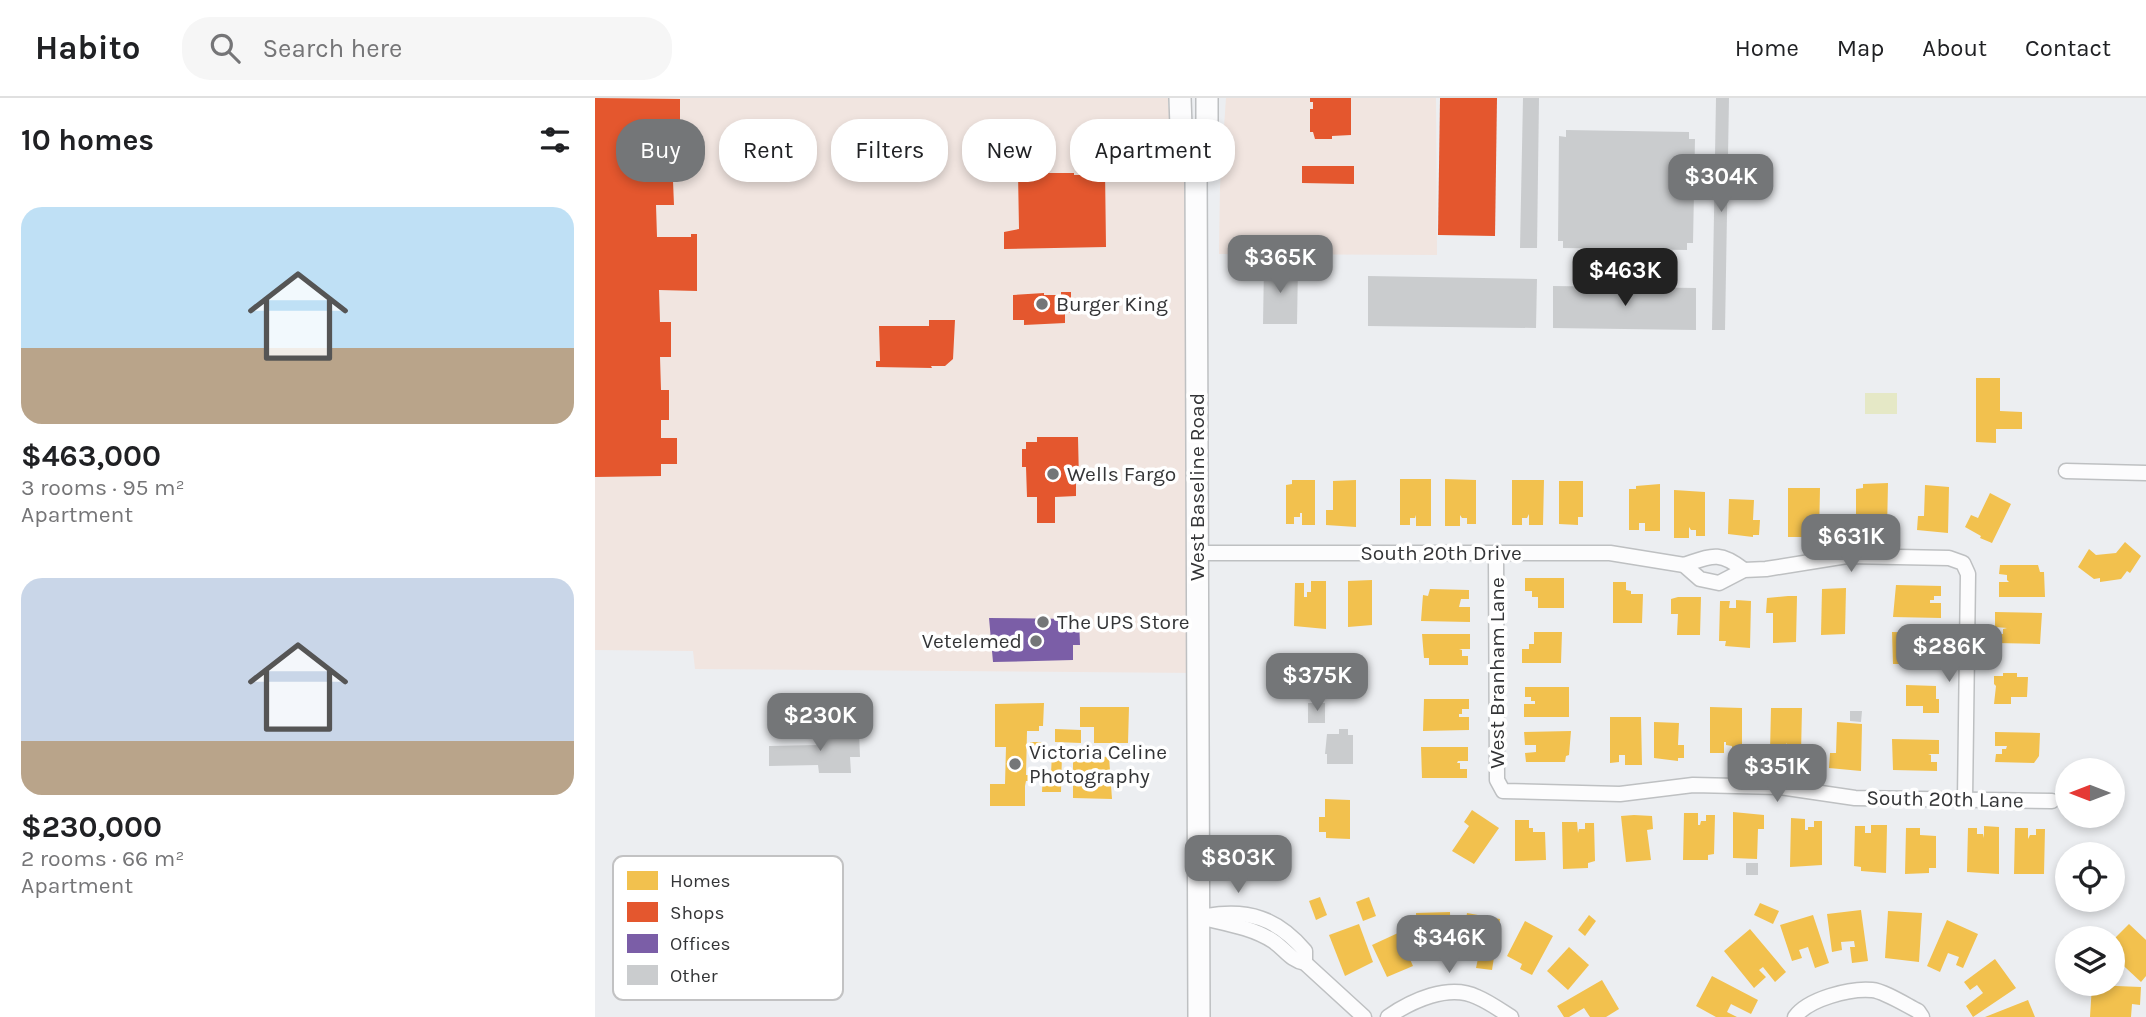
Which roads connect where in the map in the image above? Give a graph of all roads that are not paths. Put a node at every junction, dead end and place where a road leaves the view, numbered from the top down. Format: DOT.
graph roads {
  1 [pos="1181,98"];
  2 [pos="1207,98"];
  3 [pos="1181,119"];
  4 [pos="1207,119"];
  5 [pos="1196,182"];
  6 [pos="2066,471"];
  7 [pos="2146,472"];
  8 [pos="1198,553"];
  9 [pos="1496,554"];
  10 [pos="1684,565"];
  11 [pos="1744,570"];
  12 [pos="1503,791"];
  13 [pos="1965,799"];
  14 [pos="2052,801"];
  15 [pos="1199,917"];
  16 [pos="1283,929"];
  17 [pos="1273,941"];
  18 [pos="1305,962"];
  19 [pos="1199,1017"];
  20 [pos="1364,1017"];
  21 [pos="1388,1017"];
  22 [pos="1511,1017"];
  23 [pos="1795,1017"];
  24 [pos="1922,1017"];
  1 -- 3 [label="main road, West Baseline Road"];
  2 -- 4 [label="main road, West Baseline Road"];
  5 -- 8 [label="main road, West Baseline Road"];
  6 -- 7 [label="street"];
  8 -- 9 [label="street, South 20th Drive"];
  8 -- 15 [label="main road, West Baseline Road"];
  9 -- 10 [label="street, South 20th Drive"];
  9 -- 12 [label="street, West Branham Lane"];
  10 -- 11 [label="street, South 20th Drive"];
  10 -- 11 [label="street, South 20th Drive"];
  11 -- 13 [label="street, South 20th Drive"];
  12 -- 13 [label="street, South 20th Lane"];
  13 -- 14 [label="street, South 20th Lane"];
  15 -- 16 [label="street"];
  15 -- 17 [label="street"];
  15 -- 19 [label="main road, West Baseline Road"];
  16 -- 17 [label="street"];
  16 -- 18 [label="street"];
  17 -- 18 [label="street"];
  18 -- 20 [label="street"];
  21 -- 22 [label="street"];
  23 -- 24 [label="street"];
}
